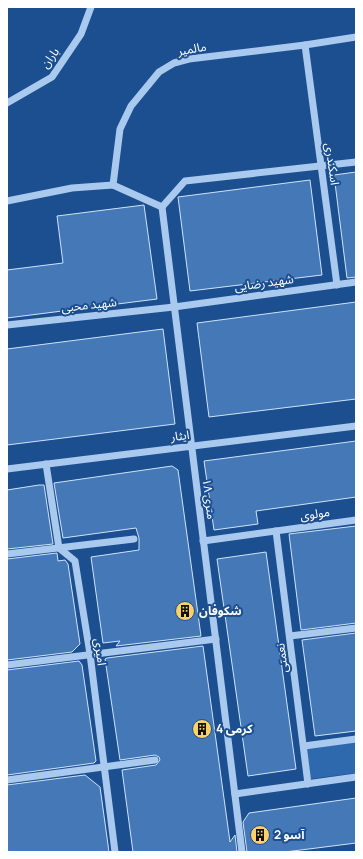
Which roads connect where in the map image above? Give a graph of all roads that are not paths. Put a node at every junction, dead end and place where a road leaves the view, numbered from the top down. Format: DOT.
graph roads {
  1 [pos="91,7"];
  2 [pos="356,37"];
  3 [pos="305,45"];
  4 [pos="7,103"];
  5 [pos="356,162"];
  6 [pos="321,167"];
  7 [pos="113,185"];
  8 [pos="7,201"];
  9 [pos="162,207"];
  10 [pos="356,282"];
  11 [pos="337,285"];
  12 [pos="174,306"];
  13 [pos="7,325"];
  14 [pos="356,426"];
  15 [pos="191,446"];
  16 [pos="46,464"];
  17 [pos="7,469"];
  18 [pos="356,520"];
  19 [pos="276,531"];
  20 [pos="134,538"];
  21 [pos="203,541"];
  22 [pos="59,548"];
  23 [pos="7,554"];
  24 [pos="356,628"];
  25 [pos="290,636"];
  26 [pos="216,639"];
  27 [pos="90,654"];
  28 [pos="7,665"];
  29 [pos="356,739"];
  30 [pos="304,746"];
  31 [pos="155,760"];
  32 [pos="105,767"];
  33 [pos="356,777"];
  34 [pos="7,780"];
  35 [pos="308,784"];
  36 [pos="235,794"];
  37 [pos="115,852"];
  38 [pos="242,852"];
  1 -- 4 [label="street, باران"];
  2 -- 3 [label="street, مالمیر"];
  3 -- 6 [label="street, اسکندری"];
  3 -- 7 [label="street, مالمیر"];
  5 -- 6 [label="street"];
  6 -- 9 [label="street"];
  6 -- 11 [label="street, اسکندری"];
  7 -- 8 [label="street"];
  7 -- 9 [label="street"];
  9 -- 12 [label="street, ۱۸ متری"];
  10 -- 11 [label="street, شهید رضایی"];
  11 -- 12 [label="street, شهید رضایی"];
  12 -- 13 [label="street, شهید محبی"];
  12 -- 15 [label="street, ۱۸ متری"];
  14 -- 15 [label="street, ایثار"];
  15 -- 16 [label="street, ایثار"];
  15 -- 21 [label="street, ۱۸ متری"];
  16 -- 17 [label="street, ایثار"];
  16 -- 22 [label="street"];
  18 -- 19 [label="street, مولوی"];
  19 -- 21 [label="street, مولوی"];
  19 -- 25 [label="street, نعمتی"];
  20 -- 22 [label="street"];
  21 -- 26 [label="street, ۱۸ متری"];
  22 -- 23 [label="street"];
  22 -- 27 [label="street, امیری"];
  24 -- 25 [label="street"];
  25 -- 30 [label="street, نعمتی"];
  26 -- 27 [label="street"];
  26 -- 36 [label="street, ۱۸ متری"];
  27 -- 28 [label="street"];
  27 -- 32 [label="street, امیری"];
  29 -- 30 [label="street"];
  30 -- 35 [label="street, نعمتی"];
  31 -- 32 [label="street"];
  32 -- 34 [label="street"];
  32 -- 37 [label="street, امیری"];
  33 -- 35 [label="street"];
  35 -- 36 [label="street"];
  36 -- 38 [label="street, ۱۸ متری"];
}
